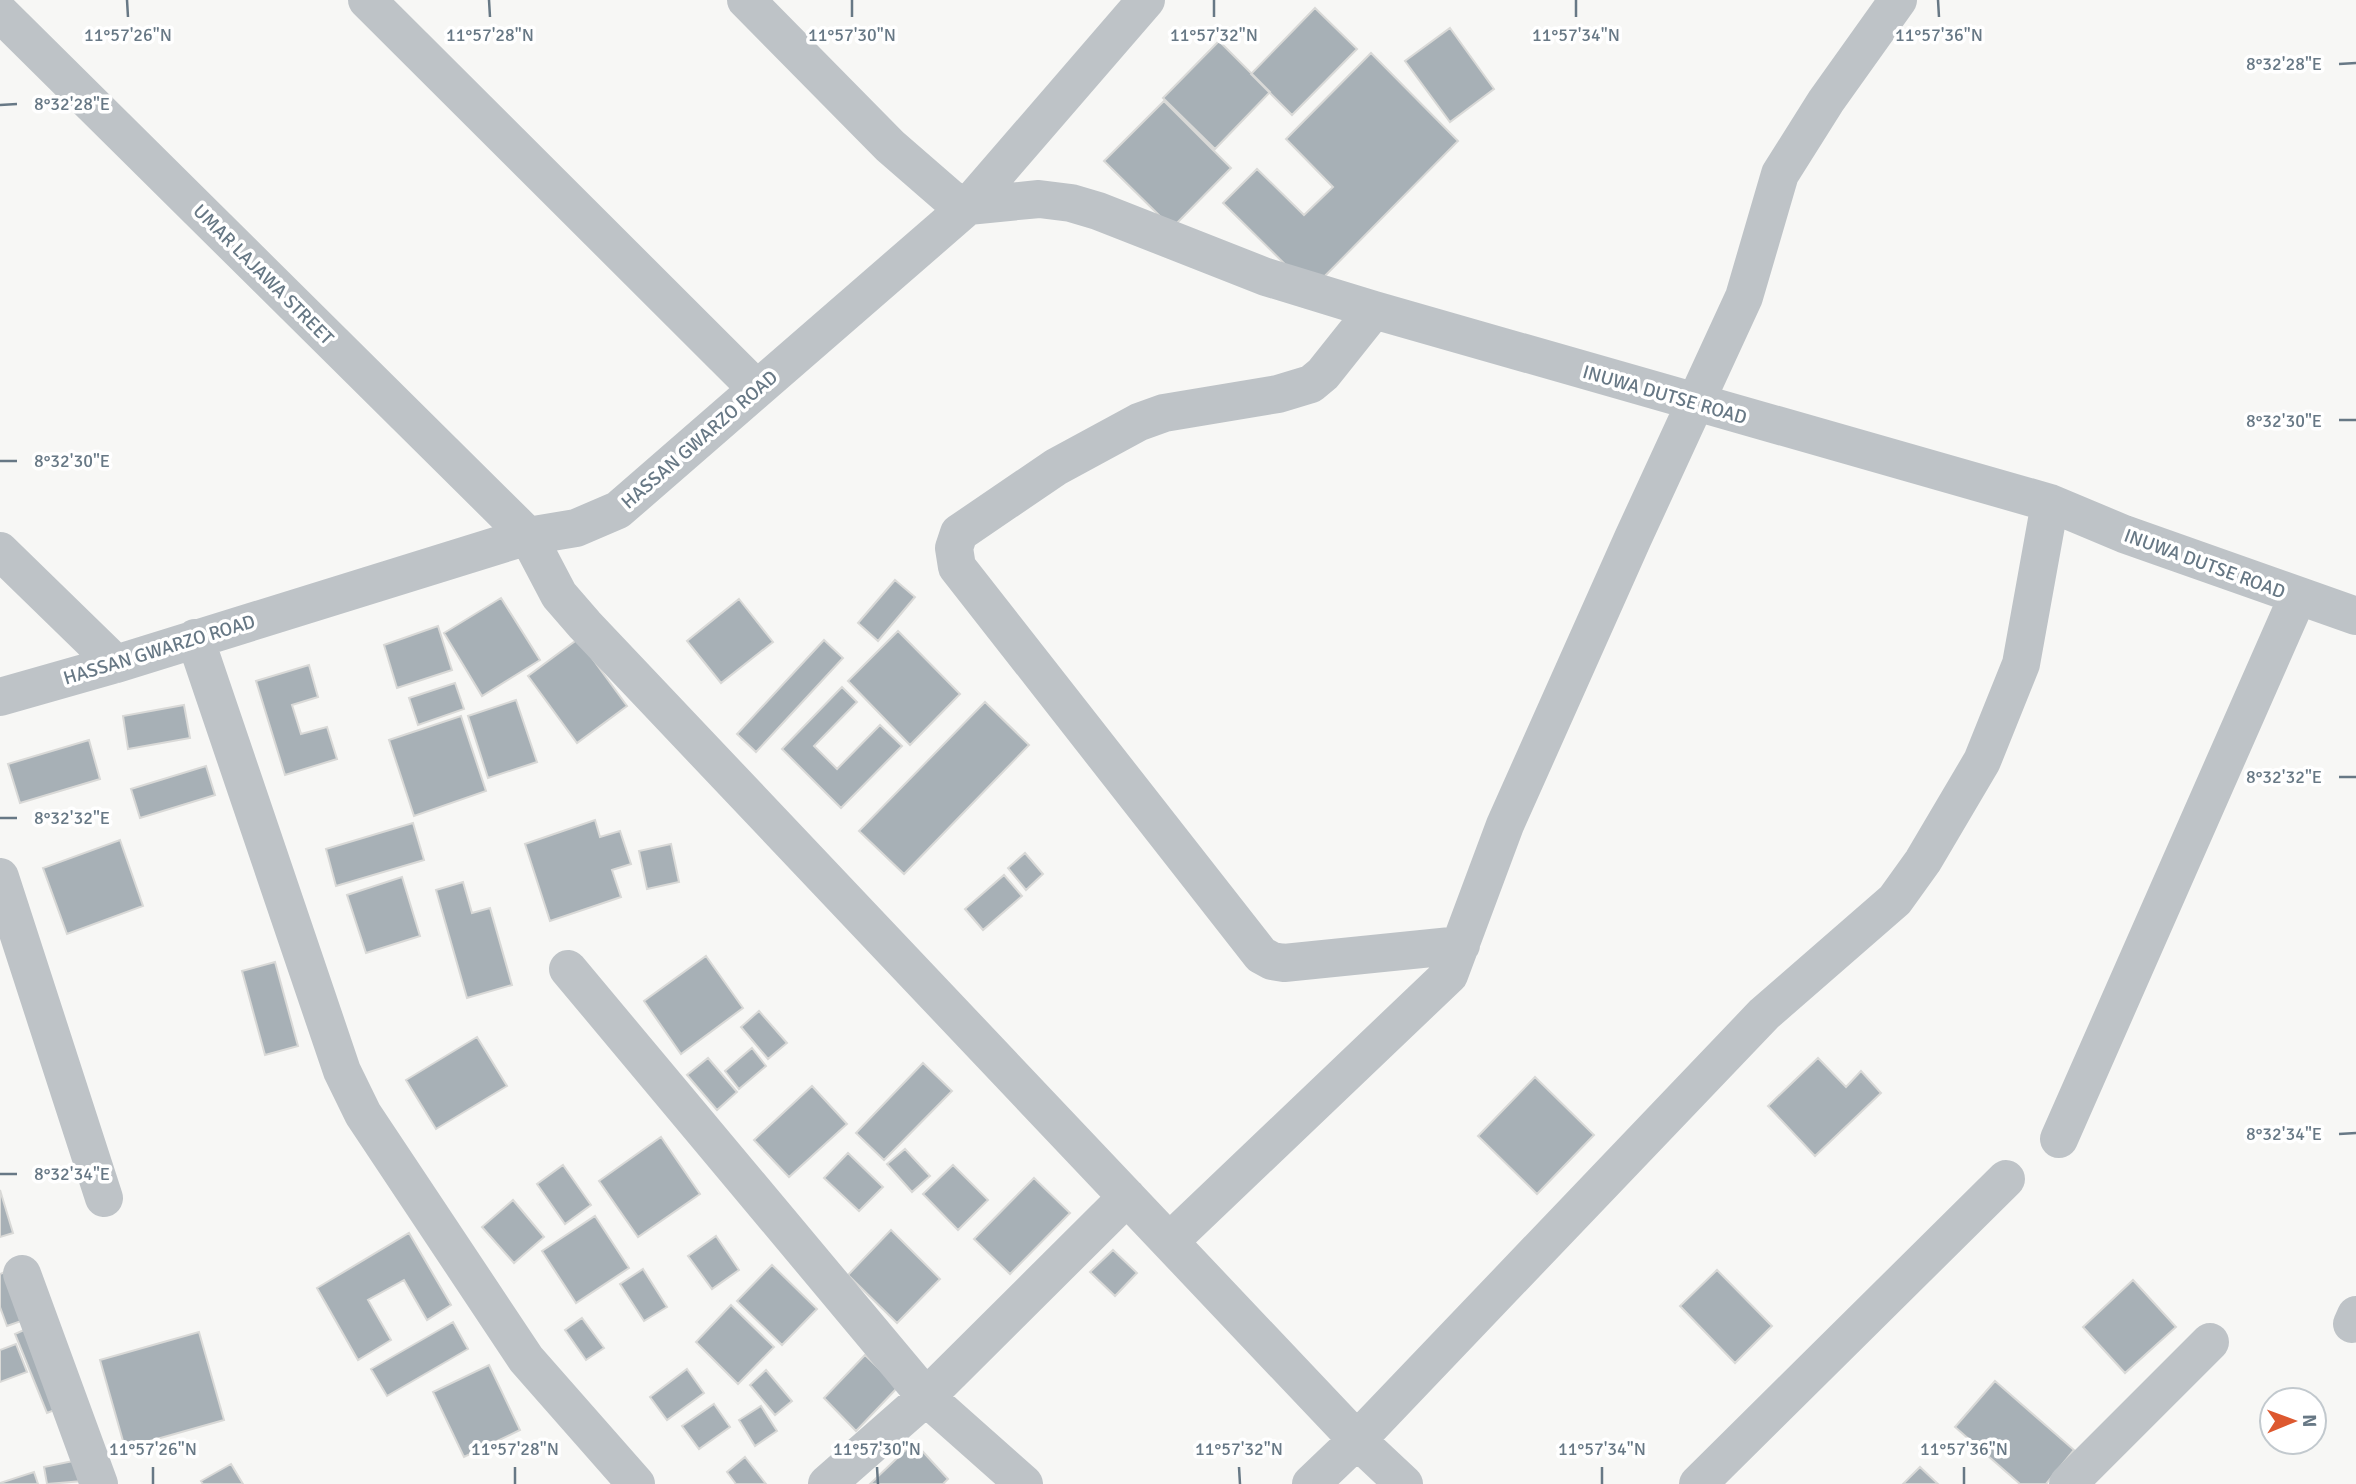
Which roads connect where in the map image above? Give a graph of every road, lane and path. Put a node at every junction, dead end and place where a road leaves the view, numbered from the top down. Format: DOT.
graph roads {
  1 [pos="368,0"];
  2 [pos="746,0"];
  3 [pos="1898,0"];
  4 [pos="1133,4"];
  5 [pos="0,13"];
  6 [pos="968,206"];
  7 [pos="1374,310"];
  8 [pos="757,389"];
  9 [pos="1696,403"];
  10 [pos="2050,503"];
  11 [pos="528,536"];
  12 [pos="0,551"];
  13 [pos="2298,596"];
  14 [pos="2356,616"];
  15 [pos="195,638"];
  16 [pos="116,664"];
  17 [pos="0,697"];
  18 [pos="0,877"];
  19 [pos="1461,945"];
  20 [pos="568,969"];
  21 [pos="2059,1139"];
  22 [pos="2006,1179"];
  23 [pos="1127,1197"];
  24 [pos="104,1198"];
  25 [pos="1170,1241"];
  26 [pos="22,1274"];
  27 [pos="2210,1342"];
  28 [pos="926,1396"];
  29 [pos="1357,1440"];
  30 [pos="99,1484"];
  31 [pos="636,1484"];
  32 [pos="827,1484"];
  33 [pos="1024,1484"];
  34 [pos="1311,1484"];
  35 [pos="1404,1484"];
  36 [pos="1698,1484"];
  37 [pos="2068,1484"];
  1 -- 8 [label="street"];
  2 -- 6 [label="street"];
  3 -- 9 [label="street"];
  4 -- 6 [label="street, HASSAN GWARZO ROAD"];
  5 -- 11 [label="street, UMAR LAJAWA STREET"];
  6 -- 7 [label="street, INUWA DUTSE ROAD"];
  6 -- 8 [label="street, HASSAN GWARZO ROAD"];
  7 -- 9 [label="street, INUWA DUTSE ROAD"];
  7 -- 19 [label="street"];
  8 -- 11 [label="street, HASSAN GWARZO ROAD"];
  9 -- 10 [label="street, INUWA DUTSE ROAD"];
  9 -- 19 [label="street"];
  10 -- 13 [label="street, INUWA DUTSE ROAD"];
  10 -- 29 [label="street"];
  11 -- 15 [label="street, HASSAN GWARZO ROAD"];
  11 -- 23 [label="street, UMAR LAJAWA STREET"];
  12 -- 16 [label="street"];
  13 -- 14 [label="street, INUWA DUTSE ROAD"];
  13 -- 21 [label="street"];
  15 -- 16 [label="street, HASSAN GWARZO ROAD"];
  15 -- 31 [label="street"];
  16 -- 17 [label="street, HASSAN GWARZO ROAD"];
  18 -- 24 [label="street"];
  19 -- 25 [label="street"];
  20 -- 28 [label="street"];
  22 -- 36 [label="street"];
  23 -- 25 [label="street, UMAR LAJAWA STREET"];
  23 -- 28 [label="street"];
  25 -- 29 [label="street, UMAR LAJAWA STREET"];
  26 -- 30 [label="street"];
  27 -- 37 [label="street"];
  28 -- 32 [label="street"];
  28 -- 33 [label="street"];
  29 -- 34 [label="street"];
  29 -- 35 [label="street, UMAR LAJAWA STREET"];
}
